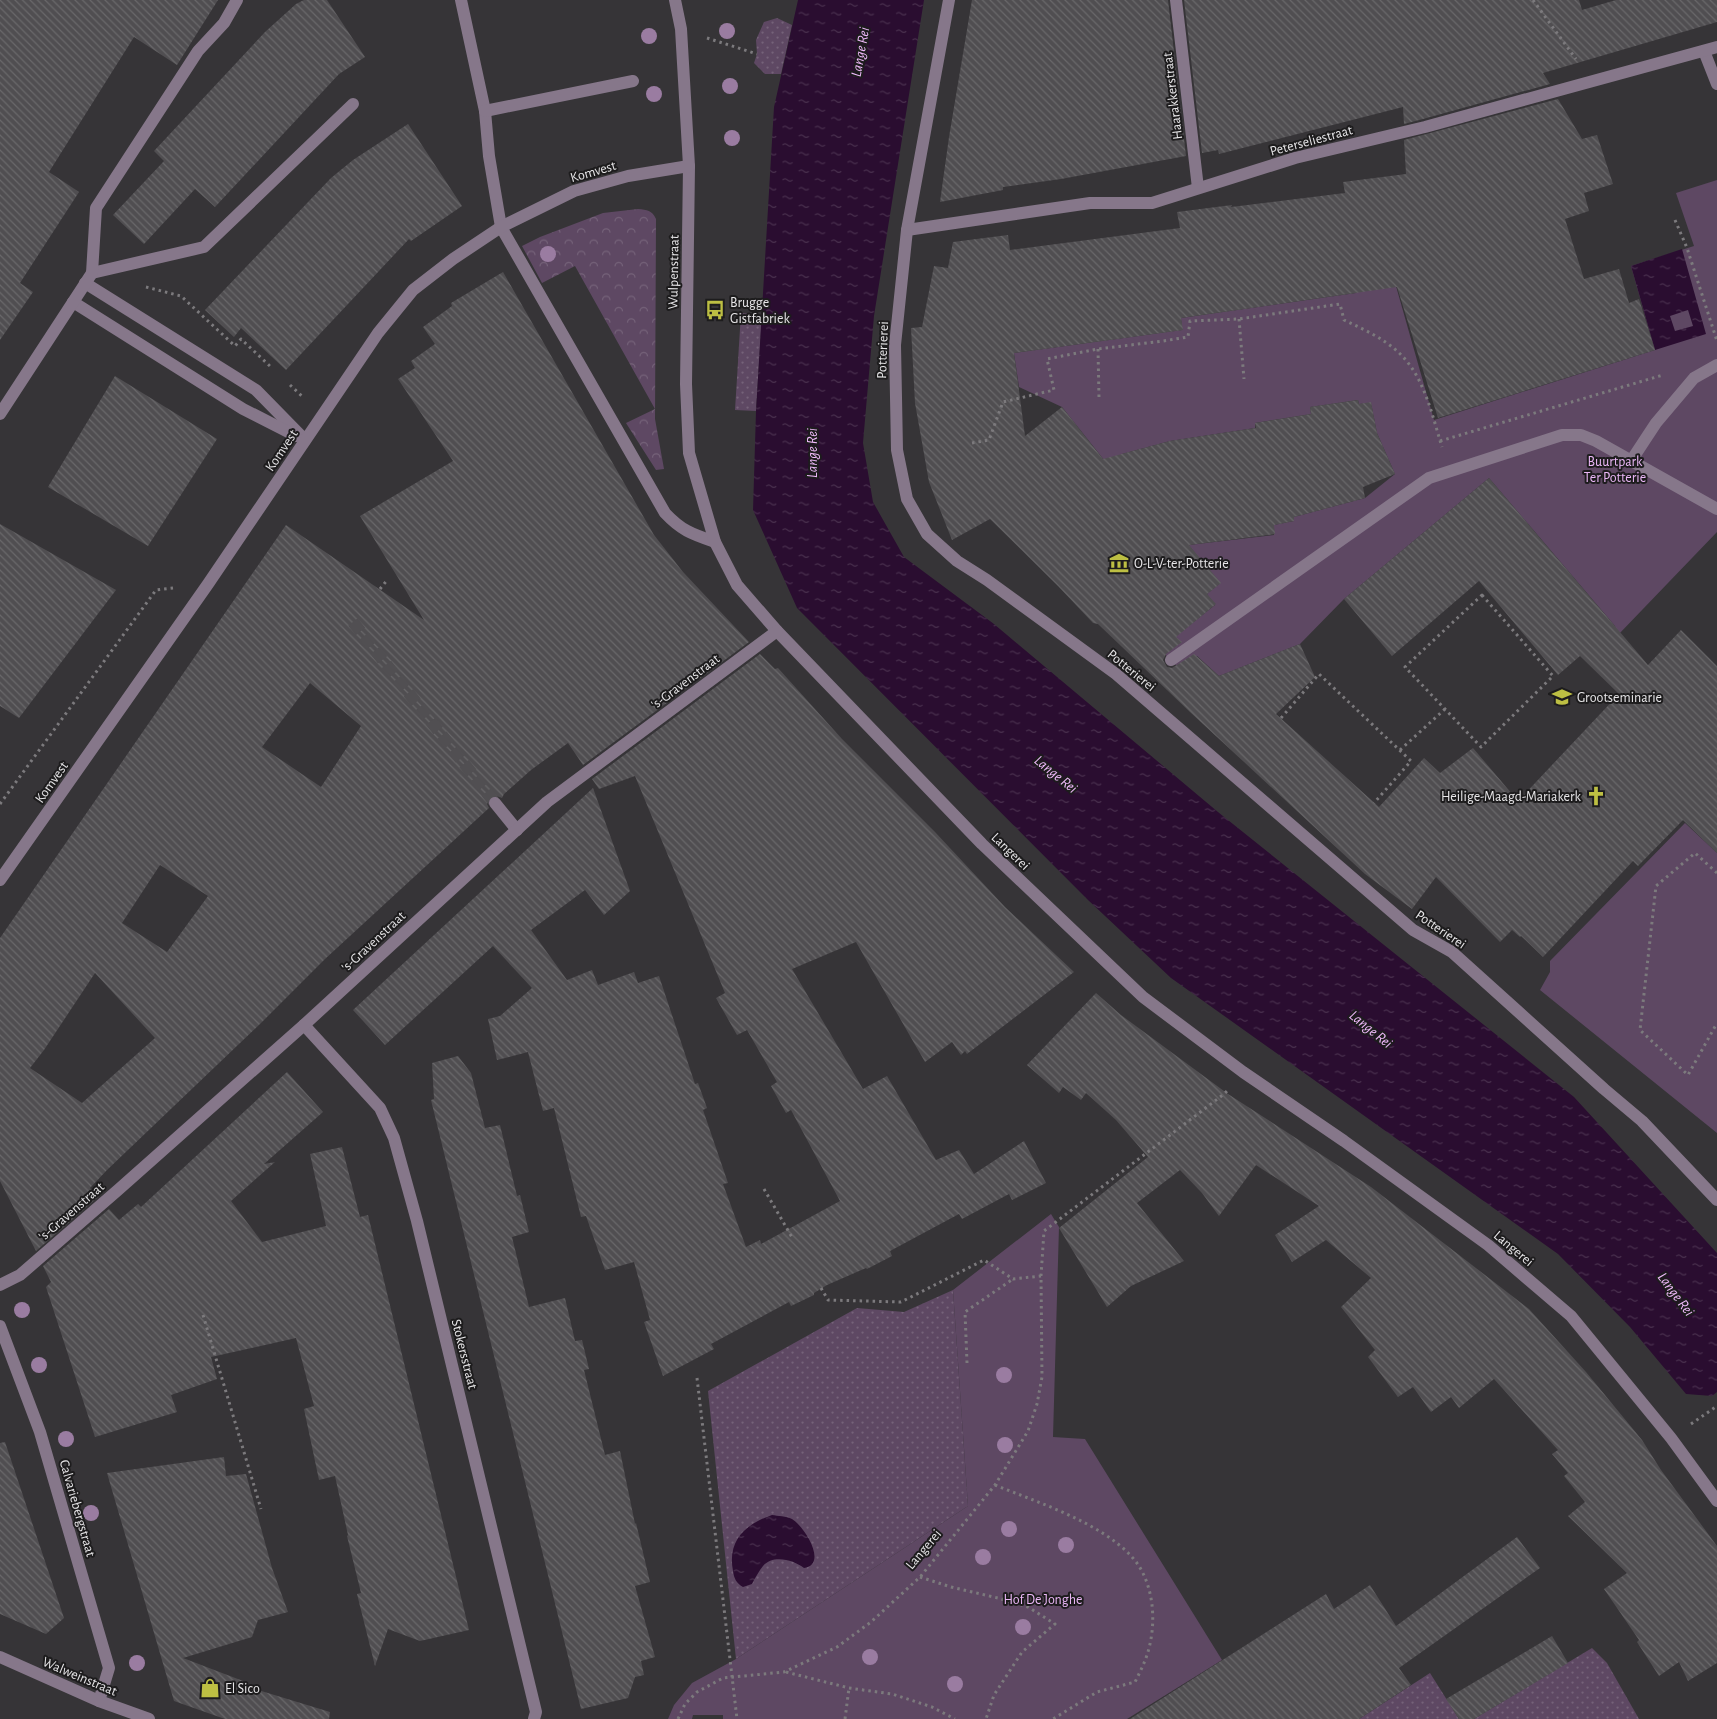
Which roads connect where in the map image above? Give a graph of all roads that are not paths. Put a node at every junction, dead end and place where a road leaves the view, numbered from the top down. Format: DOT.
graph roads {
  1 [pos="237,0"];
  2 [pos="461,0"];
  3 [pos="675,0"];
  4 [pos="949,0"];
  5 [pos="1176,0"];
  6 [pos="1717,47"];
  7 [pos="1704,51"];
  8 [pos="633,81"];
  9 [pos="1717,84"];
  10 [pos="353,104"];
  11 [pos="485,111"];
  12 [pos="689,166"];
  13 [pos="1198,188"];
  14 [pos="501,227"];
  15 [pos="907,230"];
  16 [pos="88,278"];
  17 [pos="73,302"];
  18 [pos="1717,365"];
  19 [pos="0,414"];
  20 [pos="305,440"];
  21 [pos="1631,461"];
  22 [pos="1717,509"];
  23 [pos="715,542"];
  24 [pos="776,631"];
  25 [pos="1171,660"];
  26 [pos="495,803"];
  27 [pos="517,830"];
  28 [pos="0,880"];
  29 [pos="304,1025"];
  30 [pos="1717,1200"];
  31 [pos="0,1285"];
  32 [pos="0,1326"];
  33 [pos="1717,1501"];
  34 [pos="0,1657"];
  35 [pos="99,1701"];
  36 [pos="149,1719"];
  37 [pos="534,1719"];
  1 -- 16 [label="street"];
  2 -- 11 [label="street"];
  3 -- 12 [label="street, Wulpenstraat"];
  4 -- 15 [label="street, Potterierei"];
  5 -- 13 [label="street, Haarakkerstraat"];
  6 -- 7 [label="street, Peterseliestraat"];
  7 -- 9 [label="street"];
  7 -- 13 [label="street, Peterseliestraat"];
  8 -- 11 [label="street"];
  10 -- 16 [label="street"];
  11 -- 14 [label="street"];
  12 -- 14 [label="street, Komvest"];
  12 -- 23 [label="street, Wulpenstraat"];
  13 -- 15 [label="street, Peterseliestraat"];
  14 -- 20 [label="street, Komvest"];
  14 -- 23 [label="street"];
  15 -- 30 [label="street, Potterierei"];
  16 -- 17 [label="street"];
  16 -- 20 [label="street"];
  17 -- 19 [label="street"];
  17 -- 20 [label="street"];
  18 -- 21 [label="street"];
  20 -- 28 [label="street, Komvest"];
  21 -- 22 [label="street"];
  21 -- 25 [label="street"];
  23 -- 24 [label="street, Wulpenstraat"];
  24 -- 27 [label="street, 's-Gravenstraat"];
  24 -- 33 [label="street, Langerei"];
  26 -- 27 [label="street"];
  27 -- 29 [label="street, 's-Gravenstraat"];
  29 -- 31 [label="street, 's-Gravenstraat"];
  29 -- 37 [label="street, Stokersstraat"];
  32 -- 35 [label="street, Calvariebergstraat"];
  34 -- 35 [label="street, Walweinstraat"];
  35 -- 36 [label="street, Walweinstraat"];
}
